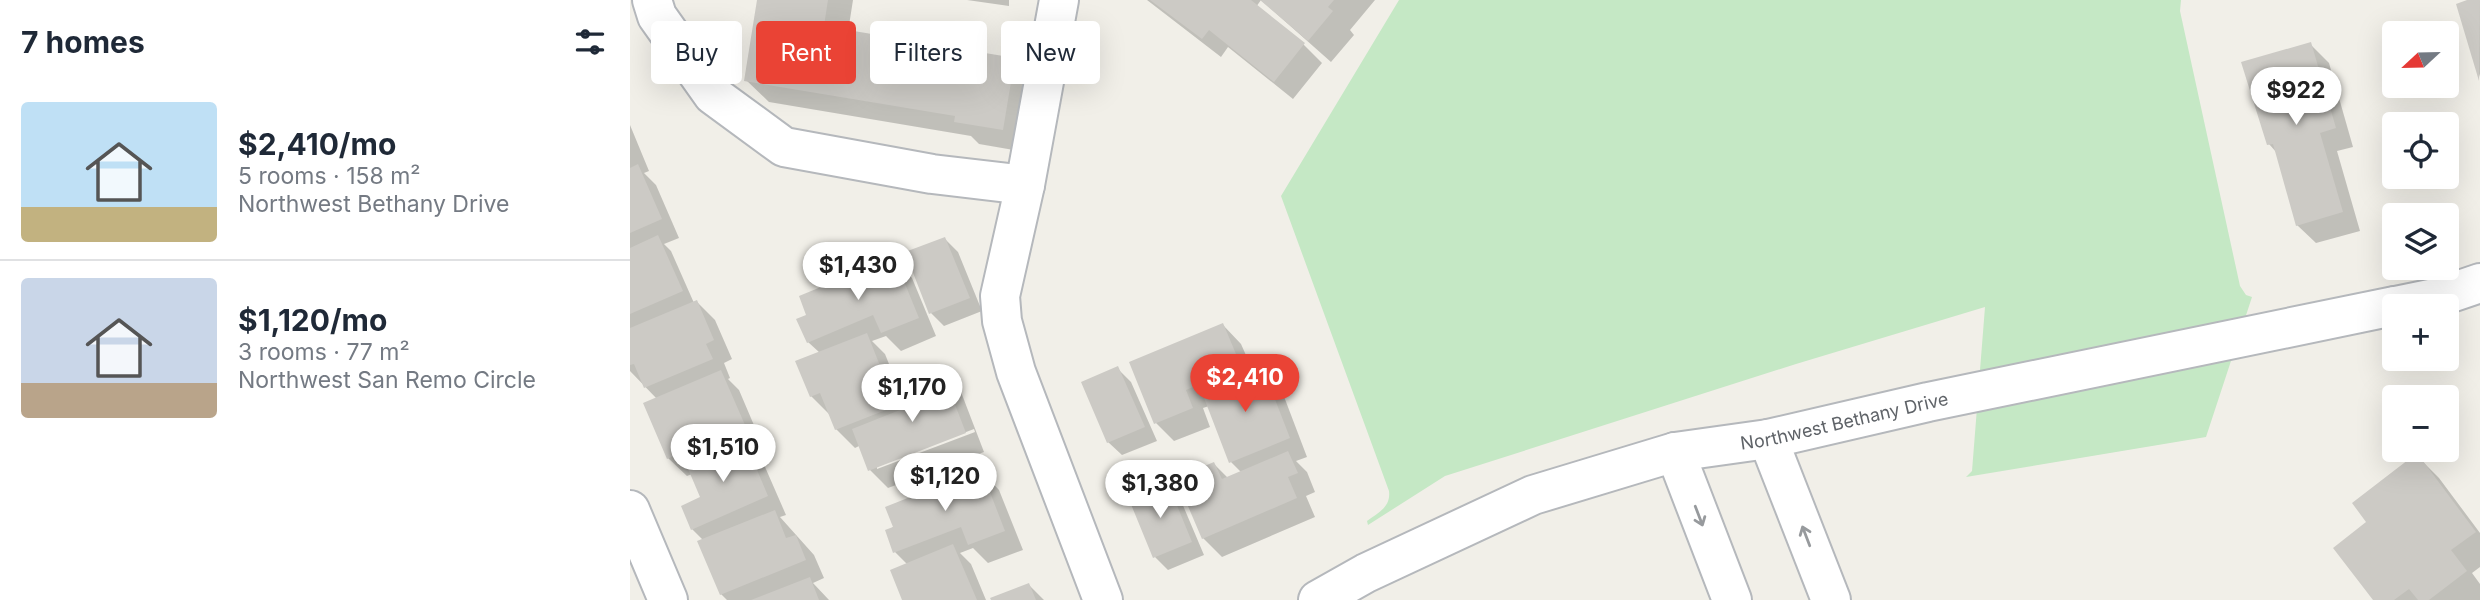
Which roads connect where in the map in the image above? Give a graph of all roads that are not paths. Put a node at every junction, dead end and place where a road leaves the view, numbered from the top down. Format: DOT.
graph roads {
  1 [pos="652,0"];
  2 [pos="1059,0"];
  3 [pos="1025,185"];
  4 [pos="2480,283"];
  5 [pos="2448,294"];
  6 [pos="2382,308"];
  7 [pos="1768,439"];
  8 [pos="1675,452"];
  9 [pos="630,510"];
  10 [pos="667,600"];
  11 [pos="1103,600"];
  12 [pos="1318,600"];
  13 [pos="1732,600"];
  14 [pos="1831,600"];
  1 -- 3 [label="street"];
  2 -- 3 [label="street"];
  3 -- 11 [label="street"];
  4 -- 5 [label="street, Northwest Bethany Drive"];
  6 -- 7 [label="street, Northwest Bethany Drive"];
  7 -- 8 [label="street, Northwest Bethany Drive"];
  14 -- 7 [label="street, one-way"];
  8 -- 12 [label="street, Northwest Bethany Drive"];
  8 -- 13 [label="street, one-way"];
  9 -- 10 [label="street"];
}
